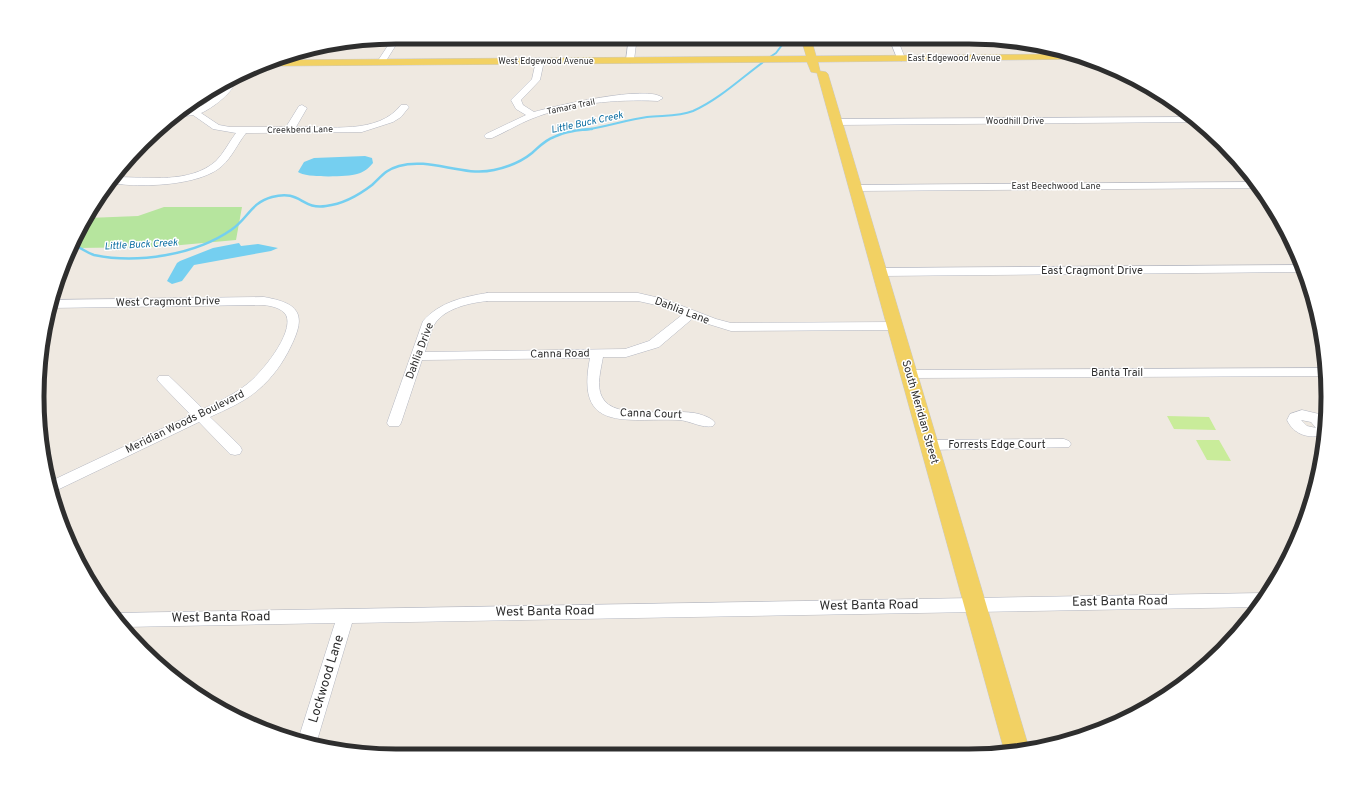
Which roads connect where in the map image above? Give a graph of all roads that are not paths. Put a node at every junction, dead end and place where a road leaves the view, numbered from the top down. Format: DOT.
graph roads {
  1 [pos="393,44"];
  2 [pos="632,44"];
  3 [pos="809,44"];
  4 [pos="817,44"];
  5 [pos="896,44"];
  6 [pos="1064,57"];
  7 [pos="902,58"];
  8 [pos="630,60"];
  9 [pos="540,61"];
  10 [pos="382,62"];
  11 [pos="283,63"];
  12 [pos="819,64"];
  13 [pos="228,87"];
  14 [pos="658,98"];
  15 [pos="404,107"];
  16 [pos="302,108"];
  17 [pos="194,112"];
  18 [pos="187,113"];
  19 [pos="533,115"];
  20 [pos="1187,120"];
  21 [pos="835,122"];
  22 [pos="289,130"];
  23 [pos="242,131"];
  24 [pos="489,136"];
  25 [pos="119,180"];
  26 [pos="1250,185"];
  27 [pos="855,188"];
  28 [pos="1297,270"];
  29 [pos="880,272"];
  30 [pos="468,301"];
  31 [pos="56,304"];
  32 [pos="285,308"];
  33 [pos="691,314"];
  34 [pos="895,326"];
  35 [pos="596,354"];
  36 [pos="417,356"];
  37 [pos="1320,372"];
  38 [pos="909,374"];
  39 [pos="164,379"];
  40 [pos="200,416"];
  41 [pos="394,422"];
  42 [pos="708,422"];
  43 [pos="1064,444"];
  44 [pos="929,445"];
  45 [pos="234,450"];
  46 [pos="56,486"];
  47 [pos="1256,600"];
  48 [pos="975,604"];
  49 [pos="346,615"];
  50 [pos="124,620"];
  51 [pos="308,738"];
  52 [pos="1016,746"];
  1 -- 10 [label="street"];
  2 -- 8 [label="street"];
  3 -- 12 [label="main road, South Meridian Street"];
  4 -- 12 [label="main road, South Meridian Street"];
  5 -- 7 [label="street"];
  6 -- 7 [label="main road, East Edgewood Avenue"];
  7 -- 12 [label="main road, East Edgewood Avenue"];
  8 -- 9 [label="main road, West Edgewood Avenue"];
  8 -- 12 [label="main road, West Edgewood Avenue"];
  9 -- 10 [label="main road, West Edgewood Avenue"];
  9 -- 19 [label="street"];
  10 -- 11 [label="main road, West Edgewood Avenue"];
  12 -- 21 [label="main road, South Meridian Street"];
  13 -- 17 [label="street"];
  14 -- 19 [label="street, Tamara Trail"];
  15 -- 22 [label="street, Creekbend Lane"];
  16 -- 22 [label="street"];
  17 -- 18 [label="street"];
  17 -- 23 [label="street, Creekbend Lane"];
  19 -- 24 [label="street, Tamara Trail"];
  20 -- 21 [label="street, Woodhill Drive"];
  21 -- 27 [label="main road, South Meridian Street"];
  22 -- 23 [label="street, Creekbend Lane"];
  23 -- 25 [label="street"];
  26 -- 27 [label="street, East Beechwood Lane"];
  27 -- 29 [label="main road, South Meridian Street"];
  28 -- 29 [label="street, East Cragmont Drive"];
  29 -- 34 [label="main road, South Meridian Street"];
  30 -- 33 [label="street, Dahlia Lane"];
  30 -- 36 [label="street, Dahlia Drive"];
  31 -- 32 [label="street, West Cragmont Drive"];
  32 -- 40 [label="street, Meridian Woods Boulevard"];
  33 -- 34 [label="street, Dahlia Lane"];
  33 -- 35 [label="street, Canna Road"];
  34 -- 38 [label="main road, South Meridian Street"];
  35 -- 36 [label="street, Canna Road"];
  35 -- 42 [label="street, Canna Court"];
  36 -- 41 [label="street, Dahlia Drive"];
  37 -- 38 [label="street, Banta Trail"];
  38 -- 44 [label="main road, South Meridian Street"];
  39 -- 40 [label="street"];
  40 -- 45 [label="street"];
  40 -- 46 [label="street, Meridian Woods Boulevard"];
  43 -- 44 [label="street, Forrests Edge Court"];
  44 -- 48 [label="main road, South Meridian Street"];
  47 -- 48 [label="street, East Banta Road"];
  48 -- 49 [label="street, West Banta Road"];
  48 -- 52 [label="main road, South Meridian Street"];
  49 -- 50 [label="street, West Banta Road"];
  49 -- 51 [label="street, Lockwood Lane"];
}
